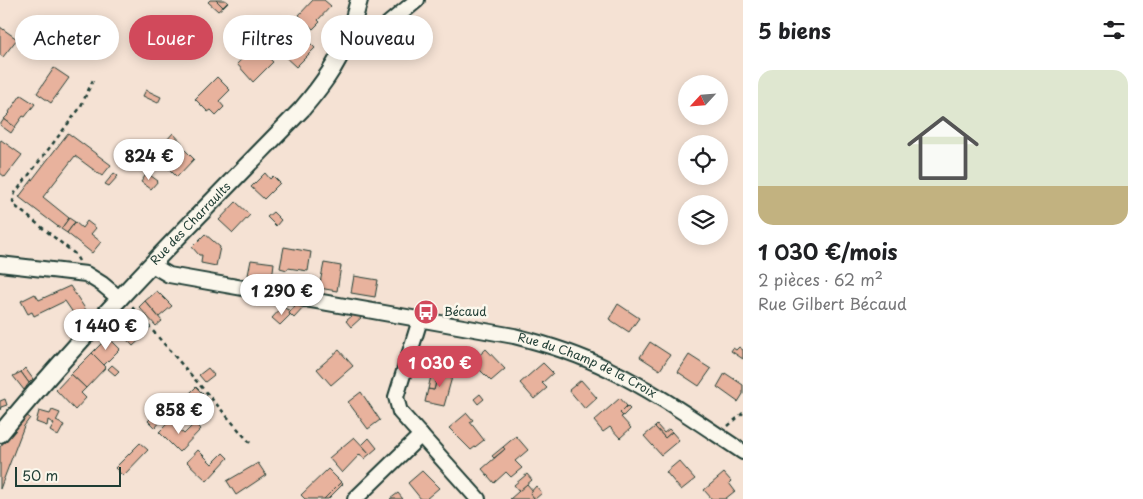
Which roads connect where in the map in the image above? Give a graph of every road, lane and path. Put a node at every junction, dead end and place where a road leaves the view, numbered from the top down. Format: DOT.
graph roads {
  1 [pos="359,0"];
  2 [pos="417,0"];
  3 [pos="354,15"];
  4 [pos="399,15"];
  5 [pos="336,60"];
  6 [pos="93,80"];
  7 [pos="0,264"];
  8 [pos="152,265"];
  9 [pos="80,272"];
  10 [pos="122,298"];
  11 [pos="420,320"];
  12 [pos="743,413"];
  13 [pos="0,434"];
  14 [pos="421,434"];
  15 [pos="717,435"];
  16 [pos="251,444"];
  17 [pos="743,452"];
  18 [pos="355,499"];
  19 [pos="478,499"];
  1 -- 3 [label="street, Rue des Charraults"];
  2 -- 4 [label="street"];
  5 -- 8 [label="street, Rue des Charraults"];
  6 -- 9 [label="path"];
  7 -- 9 [label="street"];
  8 -- 10 [label="street, Rue des Charraults"];
  8 -- 11 [label="street, Rue du Champ de la Croix"];
  9 -- 10 [label="street"];
  10 -- 13 [label="street, Rue des Charraults"];
  10 -- 16 [label="path"];
  11 -- 14 [label="street"];
  11 -- 15 [label="street, Rue du Champ de la Croix"];
  12 -- 15 [label="path"];
  14 -- 18 [label="street"];
  14 -- 19 [label="street"];
  15 -- 17 [label="street, Rue du Champ de la Croix"];
}
